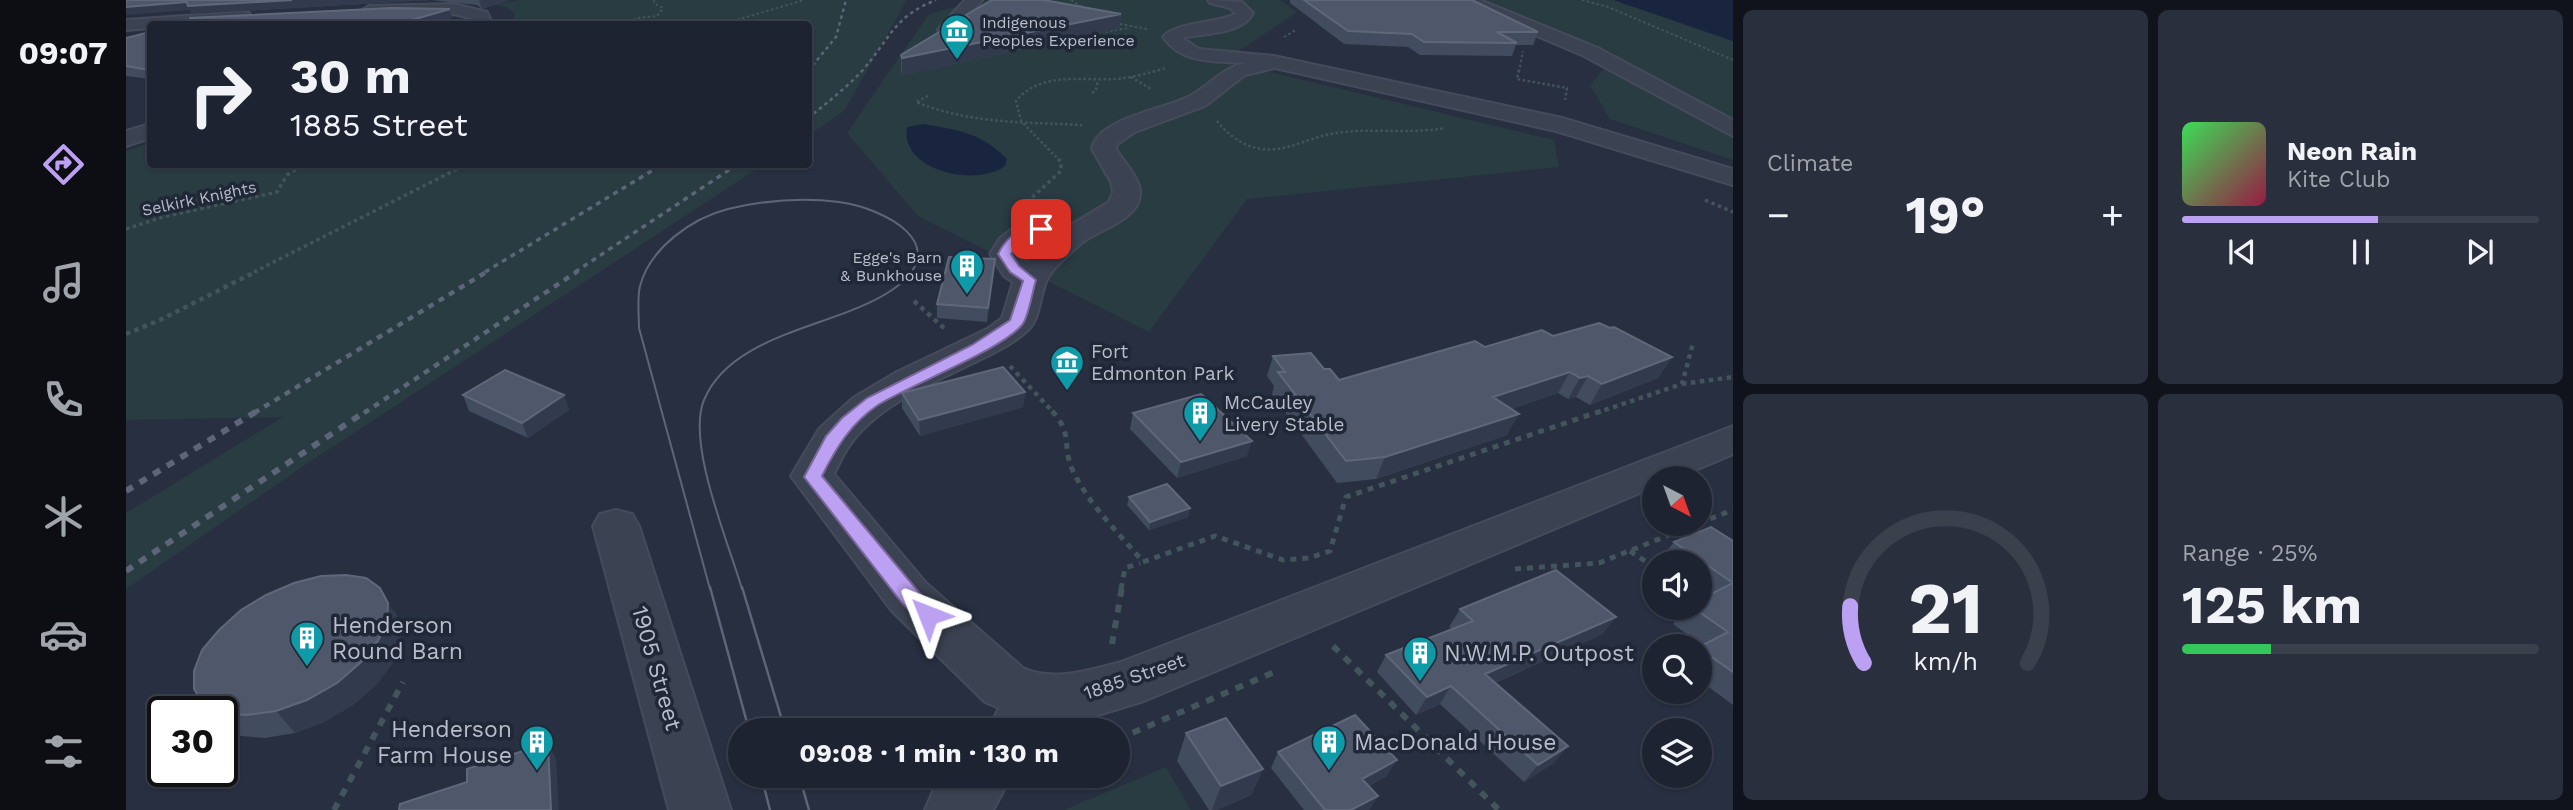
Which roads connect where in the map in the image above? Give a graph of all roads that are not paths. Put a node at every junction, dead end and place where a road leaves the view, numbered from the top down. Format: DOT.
graph roads {
  1 [pos="1216,0"];
  2 [pos="1466,0"];
  3 [pos="972,2"];
  4 [pos="353,11"];
  5 [pos="260,16"];
  6 [pos="219,21"];
  7 [pos="481,21"];
  8 [pos="147,24"];
  9 [pos="126,25"];
  10 [pos="957,34"];
  11 [pos="1274,62"];
  12 [pos="1733,129"];
  13 [pos="147,132"];
  14 [pos="126,139"];
  15 [pos="1733,177"];
  16 [pos="1733,439"];
  17 [pos="616,526"];
  18 [pos="1027,715"];
  19 [pos="972,788"];
  20 [pos="700,810"];
  21 [pos="956,810"];
  1 -- 11 [label="street"];
  2 -- 12 [label="street"];
  3 -- 10 [label="street"];
  4 -- 7 [label="street"];
  5 -- 6 [label="street"];
  8 -- 9 [label="street"];
  11 -- 15 [label="street"];
  11 -- 18 [label="street, 1885 Street"];
  13 -- 14 [label="street"];
  16 -- 18 [label="street, 1885 Street"];
  17 -- 20 [label="street, 1905 Street"];
  19 -- 21 [label="street"];
}
